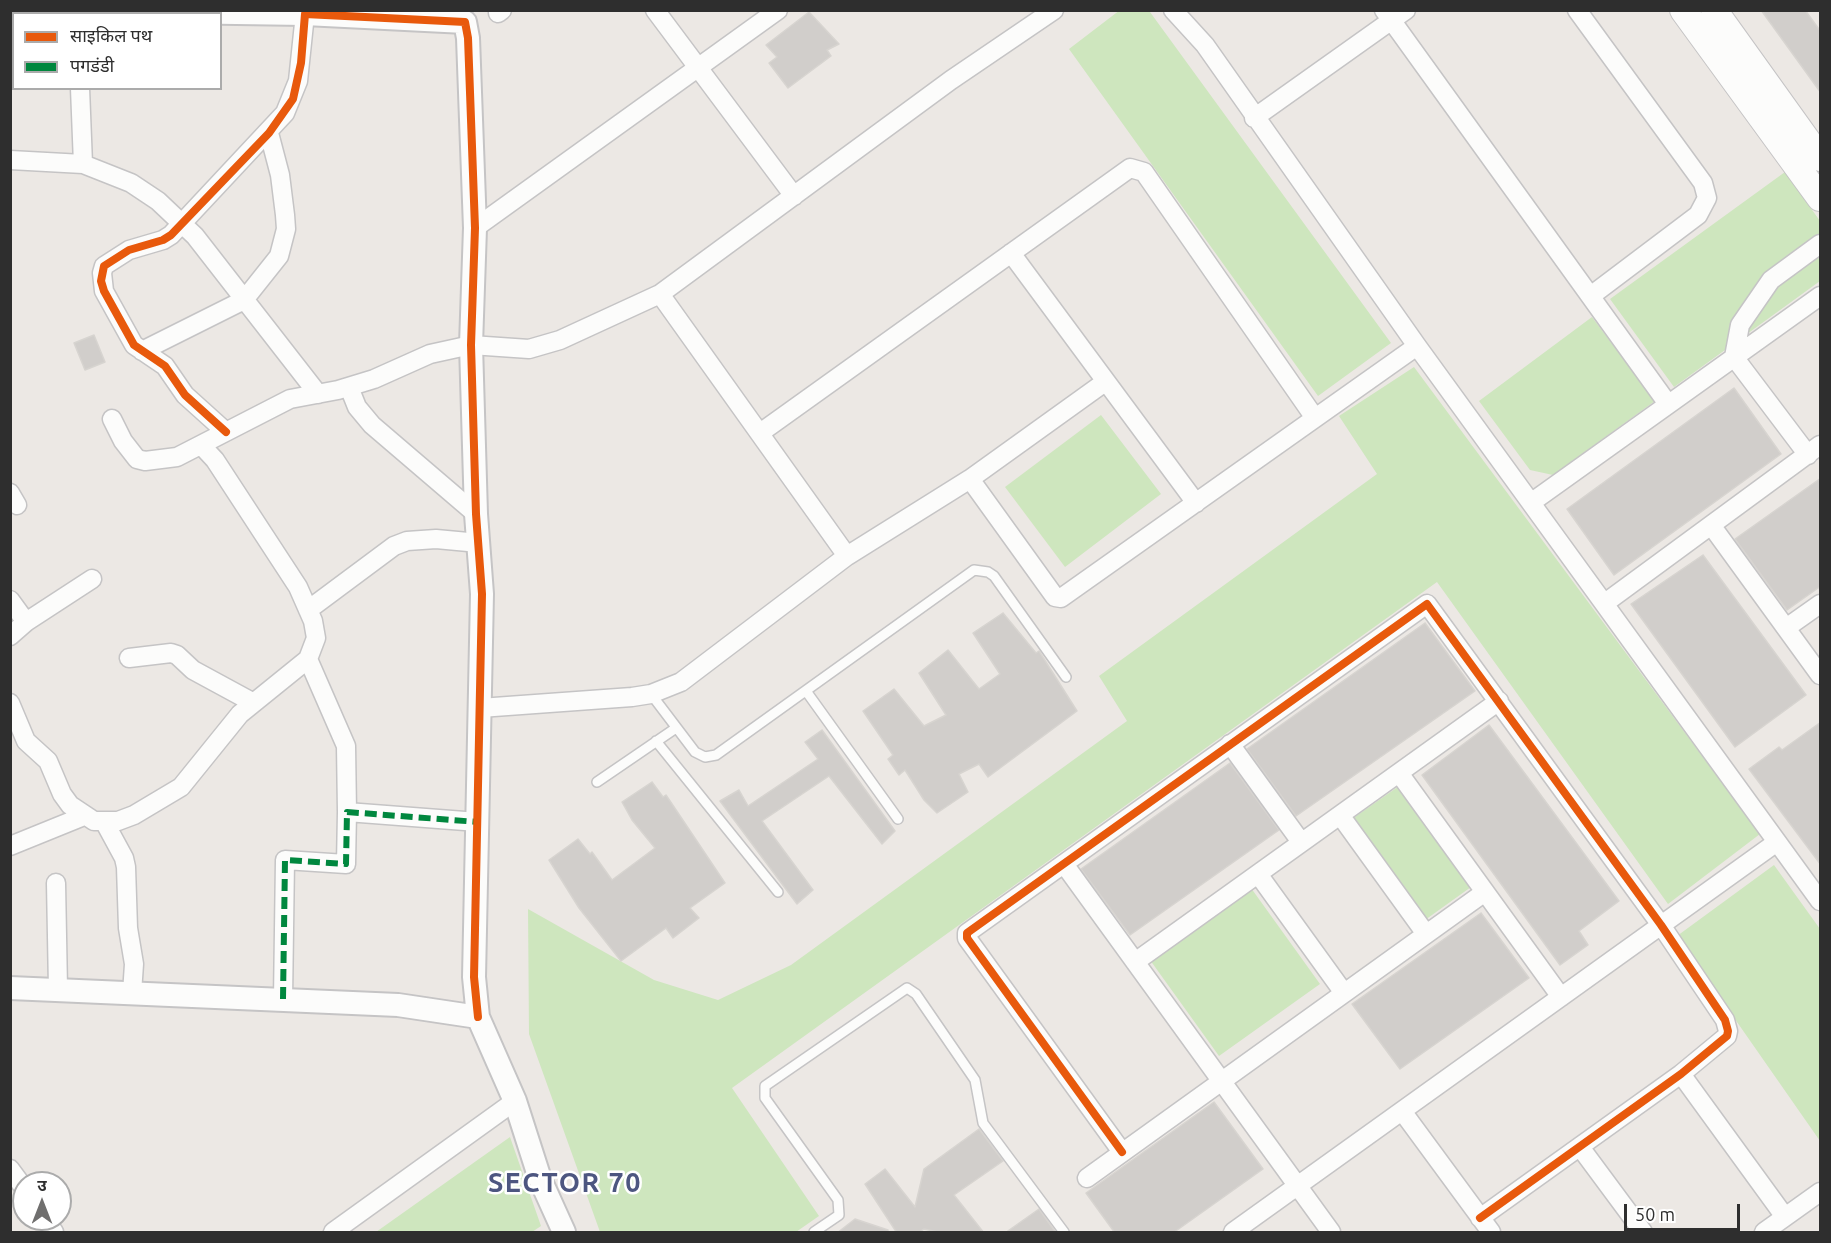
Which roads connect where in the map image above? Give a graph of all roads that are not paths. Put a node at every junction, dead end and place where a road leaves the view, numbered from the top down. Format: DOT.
graph roads {
  1 [pos="31,10"];
  2 [pos="655,10"];
  3 [pos="778,10"];
  4 [pos="1054,10"];
  5 [pos="1173,10"];
  6 [pos="1577,10"];
  7 [pos="1683,10"];
  8 [pos="1714,10"];
  9 [pos="82,12"];
  10 [pos="222,13"];
  11 [pos="308,13"];
  12 [pos="1393,14"];
  13 [pos="463,16"];
  14 [pos="698,67"];
  15 [pos="80,90"];
  16 [pos="1254,118"];
  17 [pos="269,133"];
  18 [pos="1821,158"];
  19 [pos="10,160"];
  20 [pos="83,164"];
  21 [pos="794,195"];
  22 [pos="1821,198"];
  23 [pos="183,222"];
  24 [pos="475,228"];
  25 [pos="1821,244"];
  26 [pos="1011,253"];
  27 [pos="660,294"];
  28 [pos="1592,295"];
  29 [pos="1821,296"];
  30 [pos="244,300"];
  31 [pos="471,345"];
  32 [pos="1417,346"];
  33 [pos="142,351"];
  34 [pos="1734,357"];
  35 [pos="1105,382"];
  36 [pos="349,387"];
  37 [pos="318,394"];
  38 [pos="1668,404"];
  39 [pos="1315,418"];
  40 [pos="112,419"];
  41 [pos="226,432"];
  42 [pos="760,433"];
  43 [pos="202,446"];
  44 [pos="1814,450"];
  45 [pos="969,479"];
  46 [pos="1532,502"];
  47 [pos="1196,503"];
  48 [pos="476,514"];
  49 [pos="1711,525"];
  50 [pos="479,543"];
  51 [pos="847,556"];
  52 [pos="92,579"];
  53 [pos="10,600"];
  54 [pos="1605,603"];
  55 [pos="1821,604"];
  56 [pos="308,610"];
  57 [pos="26,622"];
  58 [pos="1786,628"];
  59 [pos="10,636"];
  60 [pos="129,658"];
  61 [pos="308,659"];
  62 [pos="1821,675"];
  63 [pos="1066,677"];
  64 [pos="806,691"];
  65 [pos="651,694"];
  66 [pos="1499,701"];
  67 [pos="252,702"];
  68 [pos="10,703"];
  69 [pos="480,708"];
  70 [pos="676,728"];
  71 [pos="656,741"];
  72 [pos="1230,744"];
  73 [pos="1399,773"];
  74 [pos="597,782"];
  75 [pos="347,812"];
  76 [pos="1340,815"];
  77 [pos="84,816"];
  78 [pos="898,819"];
  79 [pos="478,822"];
  80 [pos="105,823"];
  81 [pos="1301,842"];
  82 [pos="1777,842"];
  83 [pos="10,846"];
  84 [pos="1064,864"];
  85 [pos="1258,874"];
  86 [pos="56,883"];
  87 [pos="778,892"];
  88 [pos="1485,892"];
  89 [pos="1821,901"];
  90 [pos="1661,925"];
  91 [pos="1426,934"];
  92 [pos="1135,962"];
  93 [pos="10,988"];
  94 [pos="58,989"];
  95 [pos="132,993"];
  96 [pos="1344,993"];
  97 [pos="1561,997"];
  98 [pos="283,999"];
  99 [pos="478,1017"];
  100 [pos="1681,1074"];
  101 [pos="1221,1081"];
  102 [pos="515,1101"];
  103 [pos="1402,1111"];
  104 [pos="1580,1147"];
  105 [pos="1122,1152"];
  106 [pos="1087,1178"];
  107 [pos="1298,1186"];
  108 [pos="1821,1192"];
  109 [pos="1785,1217"];
  110 [pos="1485,1226"];
  111 [pos="333,1233"];
  112 [pos="564,1233"];
  113 [pos="814,1233"];
  114 [pos="1064,1233"];
  115 [pos="1233,1233"];
  116 [pos="1331,1233"];
  117 [pos="1643,1233"];
  118 [pos="1764,1233"];
  1 -- 9 [label="street"];
  2 -- 14 [label="street"];
  3 -- 14 [label="street"];
  4 -- 21 [label="street"];
  5 -- 16 [label="street"];
  6 -- 28 [label="street"];
  7 -- 22 [label="main road"];
  8 -- 18 [label="main road"];
  10 -- 11 [label="street"];
  11 -- 13 [label="street"];
  11 -- 17 [label="street"];
  12 -- 16 [label="street"];
  12 -- 28 [label="street"];
  13 -- 24 [label="street"];
  14 -- 21 [label="street"];
  14 -- 24 [label="street"];
  15 -- 20 [label="street"];
  16 -- 32 [label="street"];
  17 -- 23 [label="street"];
  17 -- 30 [label="street"];
  19 -- 20 [label="street"];
  20 -- 23 [label="street"];
  21 -- 27 [label="street"];
  23 -- 30 [label="street"];
  23 -- 33 [label="street"];
  24 -- 31 [label="street"];
  25 -- 34 [label="street"];
  26 -- 35 [label="street"];
  26 -- 39 [label="street"];
  26 -- 42 [label="street"];
  27 -- 31 [label="street"];
  27 -- 42 [label="street"];
  28 -- 38 [label="street"];
  29 -- 34 [label="street"];
  30 -- 33 [label="street"];
  30 -- 37 [label="street"];
  31 -- 36 [label="street"];
  31 -- 48 [label="street"];
  32 -- 39 [label="street"];
  32 -- 46 [label="street"];
  33 -- 41 [label="street"];
  34 -- 38 [label="street"];
  34 -- 44 [label="street"];
  35 -- 45 [label="street"];
  35 -- 47 [label="street"];
  36 -- 37 [label="street"];
  36 -- 48 [label="street"];
  37 -- 41 [label="street"];
  38 -- 46 [label="street"];
  39 -- 47 [label="street"];
  40 -- 43 [label="street"];
  41 -- 43 [label="street"];
  42 -- 51 [label="street"];
  43 -- 56 [label="street"];
  44 -- 49 [label="street"];
  45 -- 47 [label="street"];
  45 -- 51 [label="street"];
  46 -- 54 [label="street"];
  48 -- 50 [label="street"];
  49 -- 54 [label="street"];
  49 -- 58 [label="street"];
  50 -- 56 [label="street"];
  50 -- 69 [label="street"];
  51 -- 65 [label="street"];
  52 -- 57 [label="street"];
  53 -- 57 [label="street"];
  54 -- 82 [label="street"];
  55 -- 58 [label="street"];
  56 -- 61 [label="street"];
  57 -- 59 [label="street"];
  58 -- 62 [label="street"];
  60 -- 67 [label="street"];
  61 -- 67 [label="street"];
  61 -- 75 [label="street"];
  63 -- 64 [label="lane"];
  64 -- 70 [label="lane"];
  64 -- 78 [label="lane"];
  65 -- 69 [label="street"];
  65 -- 70 [label="lane"];
  66 -- 72 [label="street"];
  66 -- 73 [label="street"];
  66 -- 90 [label="street"];
  67 -- 80 [label="street"];
  68 -- 77 [label="street"];
  69 -- 79 [label="street"];
  70 -- 71 [label="lane"];
  71 -- 74 [label="lane"];
  71 -- 87 [label="lane"];
  72 -- 81 [label="street"];
  72 -- 84 [label="street"];
  73 -- 76 [label="street"];
  73 -- 88 [label="street"];
  75 -- 79 [label="street"];
  75 -- 98 [label="street"];
  76 -- 81 [label="street"];
  76 -- 91 [label="street"];
  77 -- 80 [label="street"];
  77 -- 83 [label="street"];
  79 -- 99 [label="street"];
  80 -- 95 [label="street"];
  81 -- 85 [label="street"];
  82 -- 89 [label="street"];
  82 -- 90 [label="street"];
  84 -- 92 [label="street"];
  84 -- 105 [label="street"];
  85 -- 92 [label="street"];
  85 -- 96 [label="street"];
  86 -- 94 [label="street"];
  88 -- 91 [label="street"];
  88 -- 97 [label="street"];
  90 -- 97 [label="street"];
  90 -- 100 [label="street"];
  91 -- 96 [label="street"];
  92 -- 101 [label="street"];
  93 -- 94 [label="street"];
  94 -- 95 [label="street"];
  95 -- 98 [label="street"];
  96 -- 101 [label="street"];
  97 -- 103 [label="street"];
  98 -- 99 [label="street"];
  99 -- 102 [label="street"];
  100 -- 104 [label="street"];
  100 -- 109 [label="street"];
  101 -- 105 [label="street"];
  101 -- 107 [label="street"];
  102 -- 111 [label="street"];
  102 -- 112 [label="street"];
  103 -- 107 [label="street"];
  103 -- 110 [label="street"];
  104 -- 110 [label="street"];
  104 -- 117 [label="street"];
  105 -- 106 [label="street"];
  107 -- 115 [label="street"];
  107 -- 116 [label="street"];
  108 -- 109 [label="street"];
  109 -- 118 [label="street"];
  113 -- 114 [label="lane"];
}
